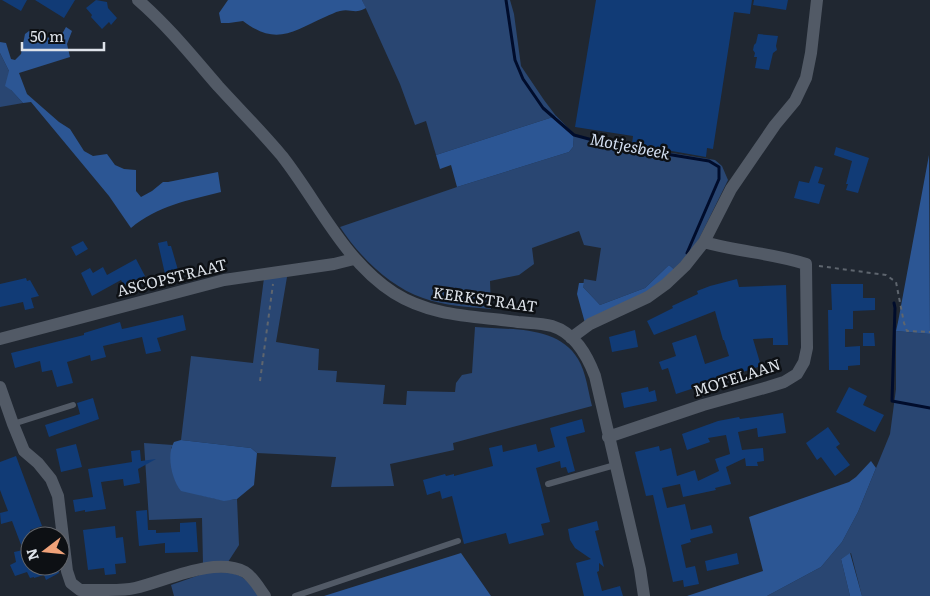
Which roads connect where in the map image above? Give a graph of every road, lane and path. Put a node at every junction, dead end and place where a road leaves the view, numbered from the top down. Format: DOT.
graph roads {
  1 [pos="138,0"];
  2 [pos="817,0"];
  3 [pos="704,242"];
  4 [pos="354,259"];
  5 [pos="806,264"];
  6 [pos="272,273"];
  7 [pos="930,332"];
  8 [pos="571,338"];
  9 [pos="0,339"];
  10 [pos="260,381"];
  11 [pos="0,387"];
  12 [pos="73,405"];
  13 [pos="13,424"];
  14 [pos="608,437"];
  15 [pos="615,465"];
  16 [pos="548,484"];
  17 [pos="458,542"];
  18 [pos="109,593"];
  19 [pos="265,596"];
  20 [pos="295,596"];
  21 [pos="644,596"];
  1 -- 4 [label="street, KERKSTRAAT"];
  2 -- 3 [label="street"];
  3 -- 5 [label="street"];
  3 -- 8 [label="street"];
  4 -- 6 [label="street, ASCOPSTRAAT"];
  4 -- 8 [label="street, KERKSTRAAT"];
  5 -- 7 [label="path"];
  5 -- 14 [label="street, MOTELAAN"];
  6 -- 9 [label="street, ASCOPSTRAAT"];
  6 -- 10 [label="path"];
  8 -- 14 [label="street, KERKSTRAAT"];
  11 -- 13 [label="street"];
  12 -- 13 [label="lane"];
  13 -- 18 [label="street"];
  14 -- 15 [label="street, KERKSTRAAT"];
  15 -- 16 [label="lane"];
  15 -- 21 [label="street, KERKSTRAAT"];
  17 -- 20 [label="lane"];
  18 -- 19 [label="street"];
}
